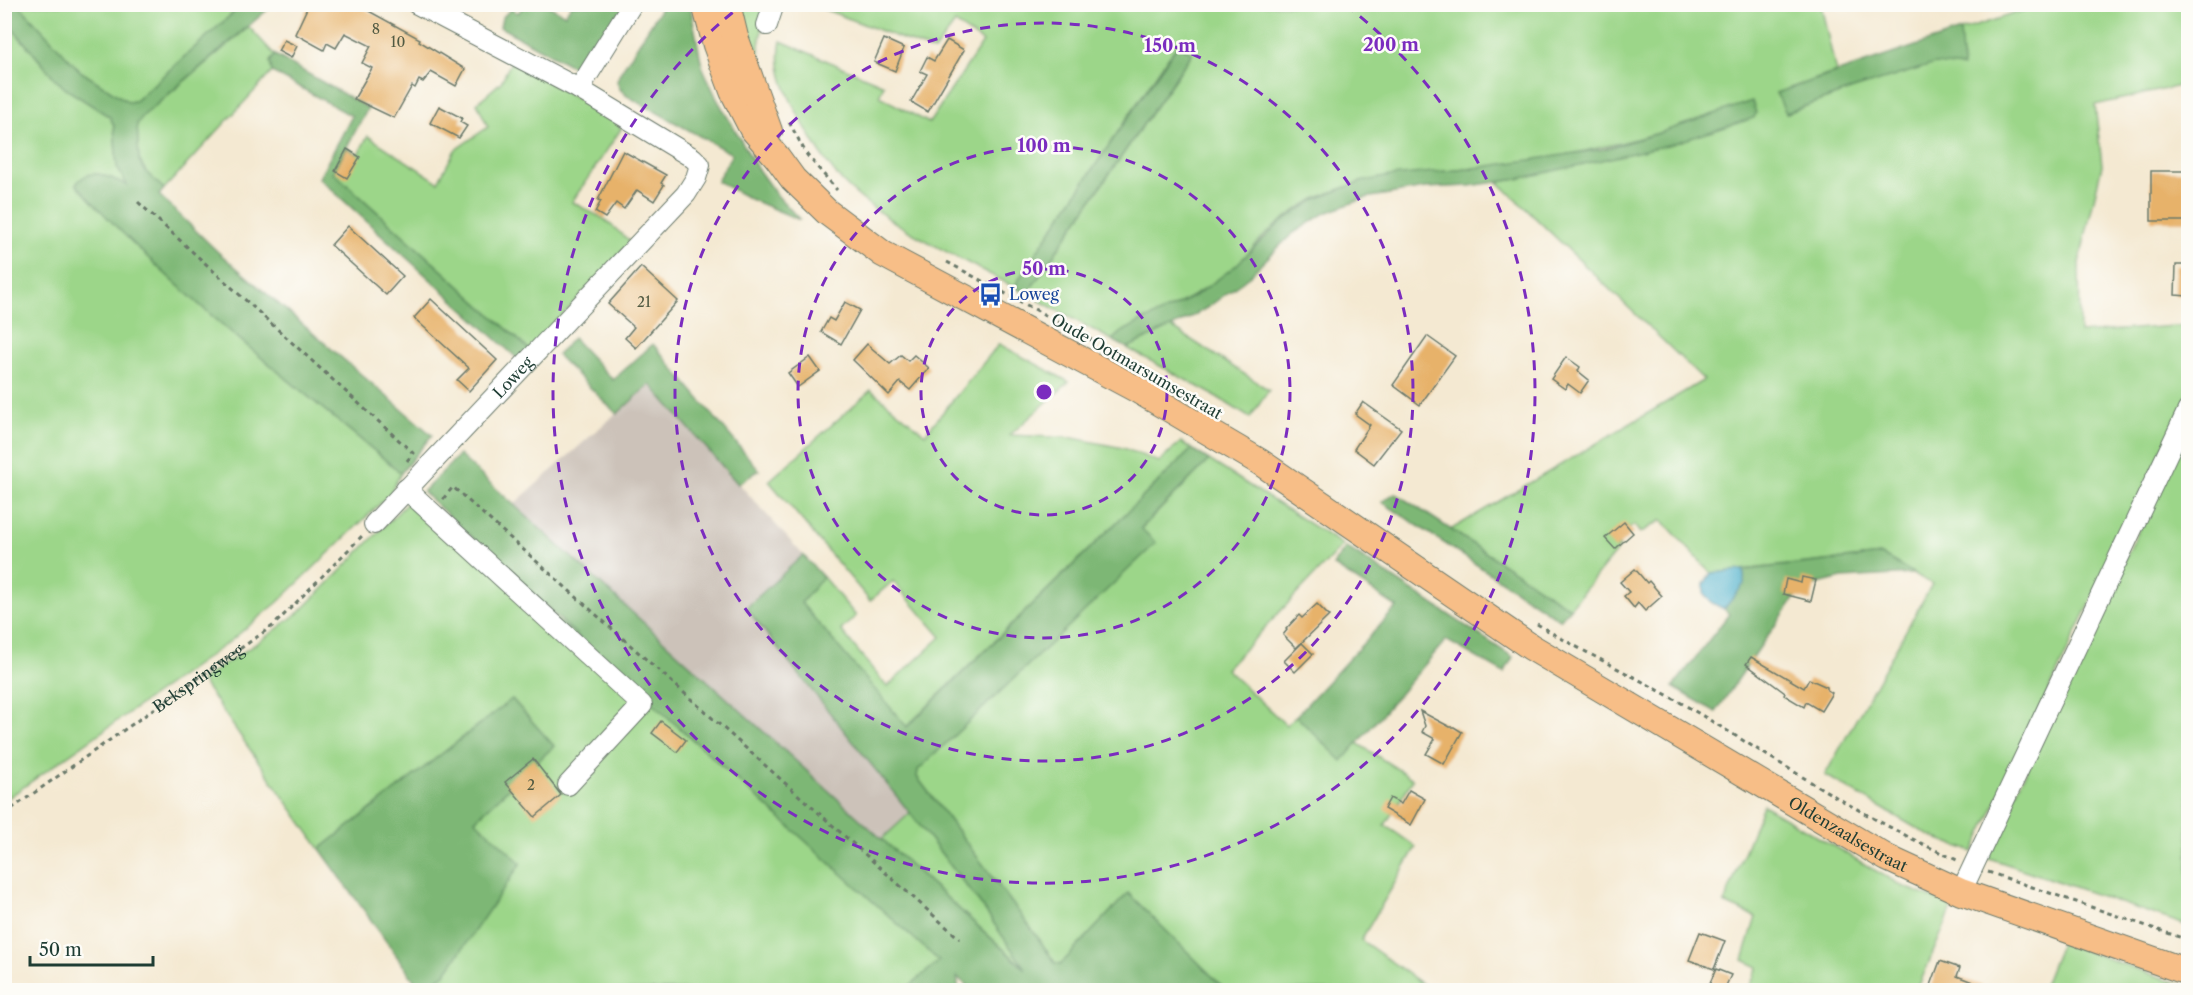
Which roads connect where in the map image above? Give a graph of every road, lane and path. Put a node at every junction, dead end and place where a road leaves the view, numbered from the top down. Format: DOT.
graph roads {
  1 [pos="417,4"];
  2 [pos="632,4"];
  3 [pos="705,4"];
  4 [pos="727,4"];
  5 [pos="774,4"];
  6 [pos="767,25"];
  7 [pos="579,89"];
  8 [pos="786,117"];
  9 [pos="777,156"];
  10 [pos="842,196"];
  11 [pos="138,202"];
  12 [pos="945,261"];
  13 [pos="1098,343"];
  14 [pos="1178,388"];
  15 [pos="1208,405"];
  16 [pos="2188,410"];
  17 [pos="413,453"];
  18 [pos="453,488"];
  19 [pos="406,489"];
  20 [pos="374,524"];
  21 [pos="1537,633"];
  22 [pos="568,785"];
  23 [pos="4,814"];
  24 [pos="1972,867"];
  25 [pos="1961,892"];
  26 [pos="960,939"];
  27 [pos="2188,940"];
  28 [pos="2188,972"];
  1 -- 7 [label="street"];
  2 -- 7 [label="street"];
  3 -- 9 [label="main road, Oude Ootmarsumsestraat"];
  4 -- 9 [label="main road, Oude Ootmarsumsestraat"];
  5 -- 6 [label="street"];
  7 -- 19 [label="street, Loweg"];
  8 -- 10 [label="path"];
  9 -- 21 [label="main road, Oude Ootmarsumsestraat"];
  11 -- 17 [label="path"];
  12 -- 13 [label="path, Oude Ootmarsumsestraat"];
  14 -- 15 [label="path, Oude Ootmarsumsestraat"];
  16 -- 24 [label="street"];
  18 -- 26 [label="path"];
  19 -- 20 [label="street, Loweg"];
  19 -- 22 [label="street"];
  20 -- 23 [label="path, Bekspringweg"];
  21 -- 24 [label="path, Oldenzaalsestraat"];
  21 -- 25 [label="main road, Oldenzaalsestraat"];
  24 -- 25 [label="street"];
  24 -- 27 [label="path, Oldenzaalsestraat"];
  25 -- 28 [label="main road, Oldenzaalsestraat"];
}
